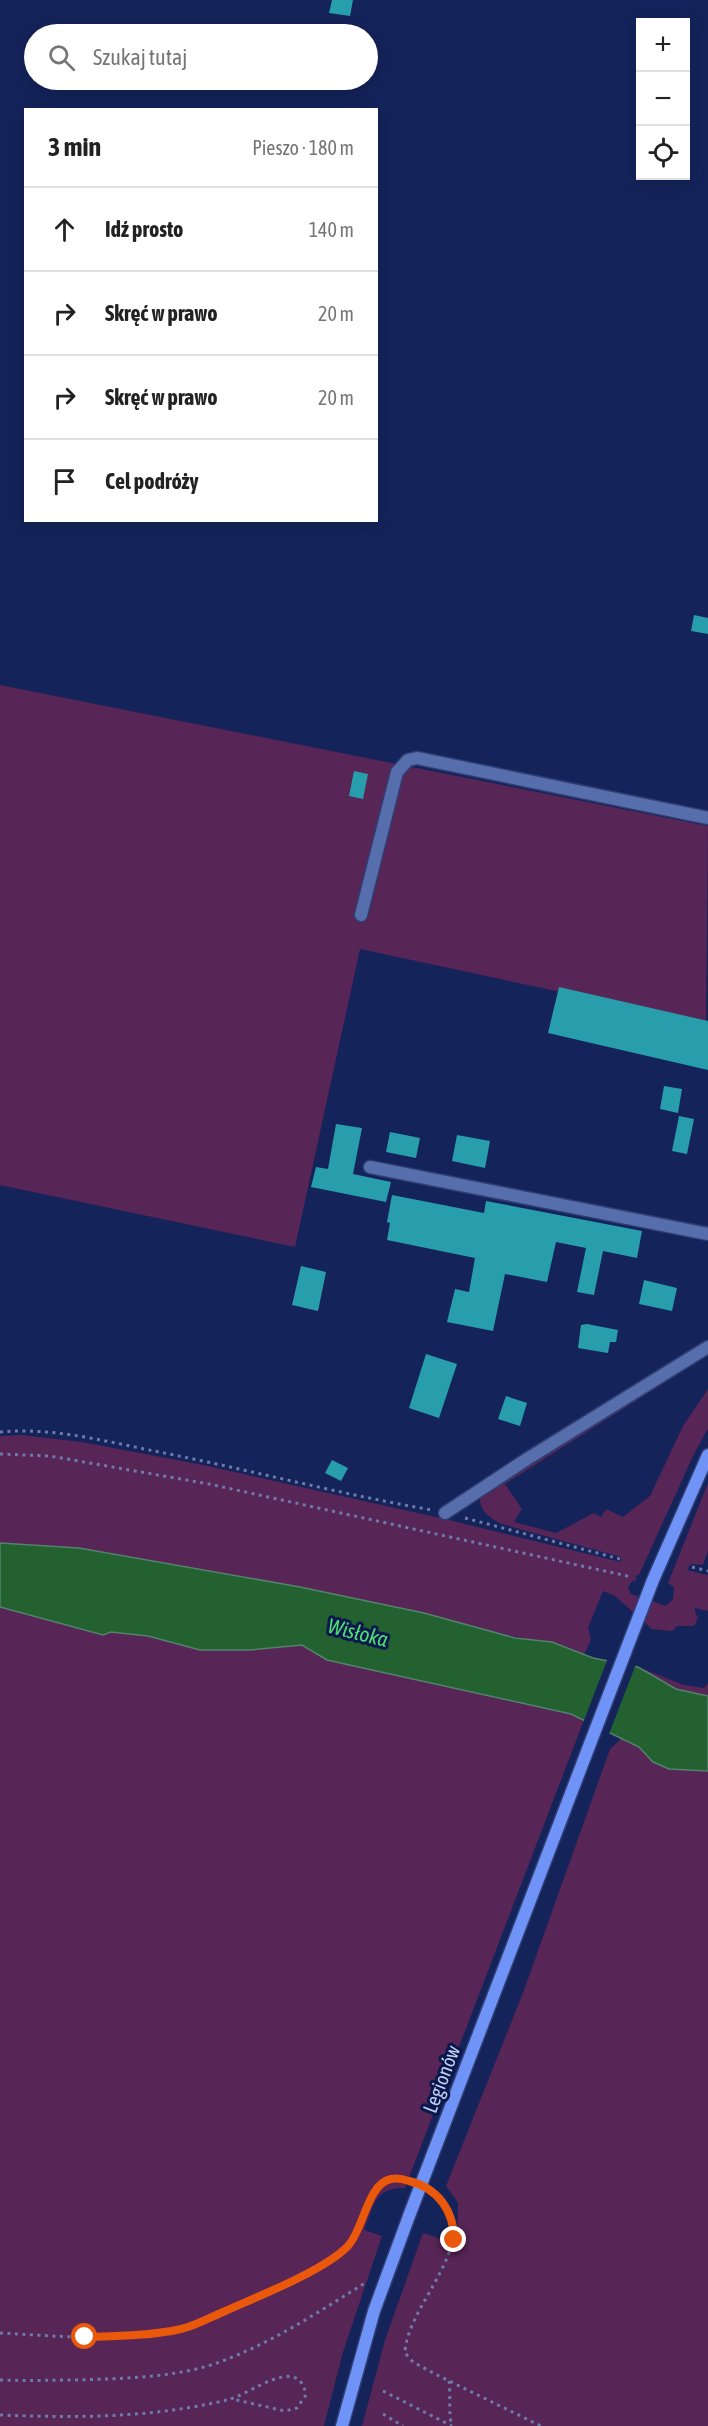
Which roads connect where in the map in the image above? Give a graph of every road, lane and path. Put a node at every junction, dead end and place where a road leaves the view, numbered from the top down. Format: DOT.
graph roads {
  1 [pos="708,818"];
  2 [pos="361,915"];
  3 [pos="370,1167"];
  4 [pos="708,1234"];
  5 [pos="708,1347"];
  6 [pos="0,1432"];
  7 [pos="0,1454"];
  8 [pos="708,1455"];
  9 [pos="445,1513"];
  10 [pos="620,1559"];
  11 [pos="692,1567"];
  12 [pos="708,1571"];
  13 [pos="632,1576"];
  14 [pos="412,2181"];
  15 [pos="428,2188"];
  16 [pos="365,2283"];
  17 [pos="0,2333"];
  18 [pos="0,2379"];
  19 [pos="448,2381"];
  20 [pos="383,2391"];
  21 [pos="232,2399"];
  22 [pos="383,2414"];
  23 [pos="0,2415"];
  24 [pos="342,2426"];
  25 [pos="404,2426"];
  26 [pos="453,2426"];
  27 [pos="541,2426"];
  1 -- 2 [label="street"];
  3 -- 4 [label="street"];
  5 -- 9 [label="street"];
  6 -- 9 [label="path"];
  7 -- 13 [label="path"];
  8 -- 24 [label="street, Legionów, bridge"];
  9 -- 10 [label="path"];
  11 -- 12 [label="path"];
  14 -- 17 [label="path"];
  15 -- 19 [label="path"];
  16 -- 18 [label="path"];
  19 -- 26 [label="path"];
  19 -- 27 [label="path"];
  20 -- 26 [label="path"];
  21 -- 21 [label="path"];
  21 -- 23 [label="path"];
  22 -- 25 [label="path"];
}
